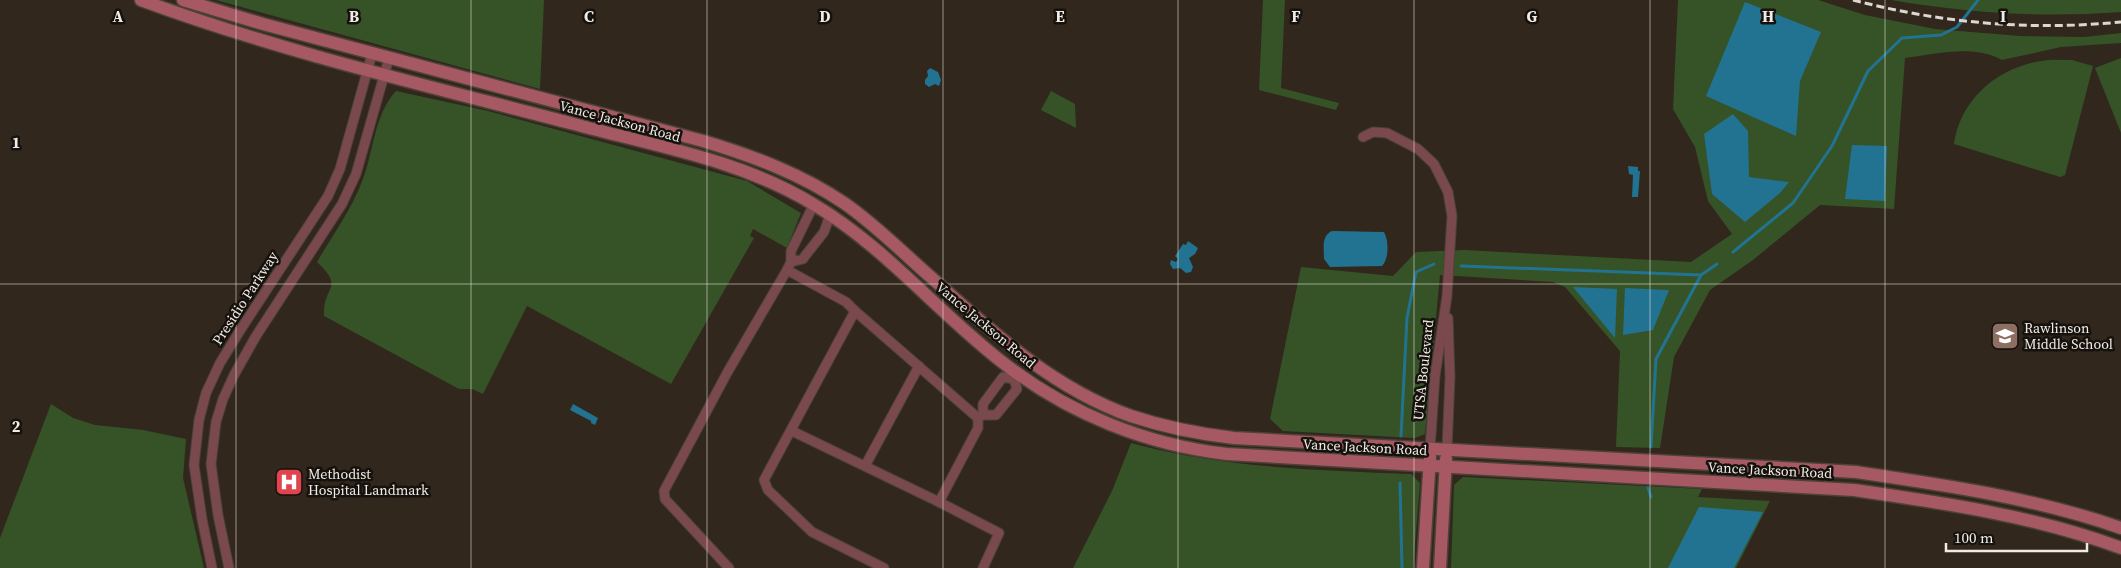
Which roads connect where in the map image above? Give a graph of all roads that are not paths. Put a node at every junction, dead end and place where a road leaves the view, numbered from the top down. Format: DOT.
graph roads {
  1 [pos="141,0"];
  2 [pos="183,0"];
  3 [pos="372,54"];
  4 [pos="389,58"];
  5 [pos="368,70"];
  6 [pos="384,74"];
  7 [pos="1363,137"];
  8 [pos="814,204"];
  9 [pos="830,214"];
  10 [pos="798,238"];
  11 [pos="813,247"];
  12 [pos="287,258"];
  13 [pos="789,266"];
  14 [pos="301,267"];
  15 [pos="1447,296"];
  16 [pos="855,311"];
  17 [pos="919,366"];
  18 [pos="1016,376"];
  19 [pos="988,397"];
  20 [pos="1003,407"];
  21 [pos="980,417"];
  22 [pos="199,420"];
  23 [pos="216,422"];
  24 [pos="792,431"];
  25 [pos="1430,449"];
  26 [pos="1447,450"];
  27 [pos="1429,465"];
  28 [pos="865,466"];
  29 [pos="1446,466"];
  30 [pos="939,502"];
  31 [pos="2121,528"];
  32 [pos="2121,548"];
  33 [pos="212,568"];
  34 [pos="229,568"];
  35 [pos="729,568"];
  36 [pos="884,568"];
  37 [pos="983,568"];
  38 [pos="1423,568"];
  39 [pos="1440,568"];
  1 -- 5 [label="main road, Vance Jackson Road"];
  2 -- 3 [label="main road, Vance Jackson Road"];
  3 -- 4 [label="main road, Vance Jackson Road"];
  3 -- 5 [label="street, Presidio Parkway"];
  4 -- 6 [label="street"];
  4 -- 25 [label="main road, Vance Jackson Road"];
  5 -- 6 [label="main road, Vance Jackson Road"];
  5 -- 12 [label="street, Presidio Parkway"];
  6 -- 8 [label="main road, Vance Jackson Road"];
  6 -- 14 [label="street"];
  7 -- 15 [label="street, UTSA Boulevard"];
  8 -- 9 [label="main road, Vance Jackson Road"];
  8 -- 10 [label="street"];
  9 -- 11 [label="street"];
  9 -- 18 [label="main road, Vance Jackson Road"];
  10 -- 11 [label="street"];
  10 -- 13 [label="street"];
  11 -- 13 [label="street"];
  12 -- 14 [label="street"];
  12 -- 22 [label="street, Presidio Parkway"];
  13 -- 16 [label="street"];
  13 -- 35 [label="street"];
  14 -- 23 [label="street"];
  15 -- 25 [label="street, UTSA Boulevard"];
  15 -- 26 [label="street, UTSA Boulevard"];
  16 -- 17 [label="street"];
  16 -- 24 [label="street"];
  17 -- 21 [label="street"];
  17 -- 28 [label="street"];
  18 -- 19 [label="street"];
  18 -- 20 [label="street"];
  18 -- 27 [label="main road, Vance Jackson Road"];
  19 -- 20 [label="street"];
  19 -- 21 [label="street"];
  20 -- 21 [label="street"];
  21 -- 30 [label="street"];
  22 -- 23 [label="street"];
  22 -- 33 [label="street, Presidio Parkway"];
  23 -- 34 [label="street"];
  24 -- 28 [label="street"];
  24 -- 36 [label="street"];
  25 -- 26 [label="main road, Vance Jackson Road"];
  25 -- 27 [label="main road, UTSA Boulevard"];
  26 -- 29 [label="main road, UTSA Boulevard"];
  26 -- 31 [label="main road, Vance Jackson Road"];
  27 -- 29 [label="main road, Vance Jackson Road"];
  27 -- 38 [label="main road, UTSA Boulevard"];
  28 -- 30 [label="street"];
  29 -- 32 [label="main road, Vance Jackson Road"];
  29 -- 39 [label="main road, UTSA Boulevard"];
  30 -- 37 [label="street"];
}
